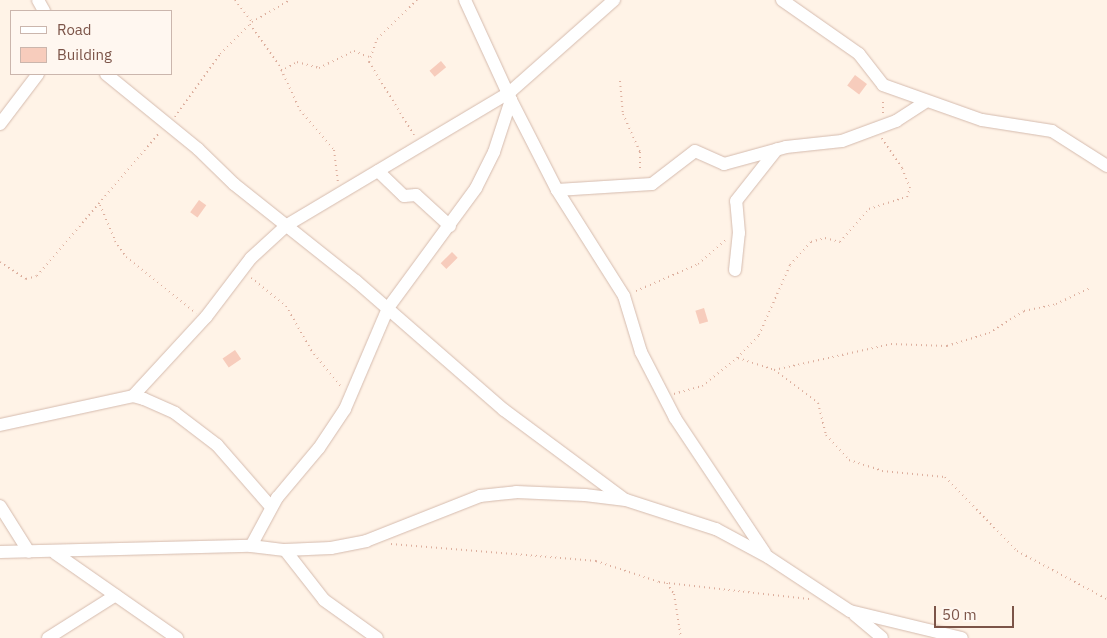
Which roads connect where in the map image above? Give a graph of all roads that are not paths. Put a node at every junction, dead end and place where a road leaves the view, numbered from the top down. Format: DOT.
graph roads {
  1 [pos="466,0"];
  2 [pos="614,0"];
  3 [pos="782,0"];
  4 [pos="37,75"];
  5 [pos="107,75"];
  6 [pos="510,96"];
  7 [pos="925,102"];
  8 [pos="0,124"];
  9 [pos="777,150"];
  10 [pos="1107,166"];
  11 [pos="378,171"];
  12 [pos="557,190"];
  13 [pos="287,225"];
  14 [pos="450,226"];
  15 [pos="735,270"];
  16 [pos="388,308"];
  17 [pos="133,396"];
  18 [pos="0,425"];
  19 [pos="626,500"];
  20 [pos="0,506"];
  21 [pos="271,507"];
  22 [pos="251,546"];
  23 [pos="285,550"];
  24 [pos="0,552"];
  25 [pos="29,552"];
  26 [pos="55,553"];
  27 [pos="768,557"];
  28 [pos="116,595"];
  29 [pos="850,611"];
  30 [pos="48,638"];
  31 [pos="177,638"];
  32 [pos="377,638"];
  33 [pos="882,638"];
  34 [pos="962,638"];
  1 -- 6 [label="street"];
  2 -- 6 [label="street"];
  3 -- 7 [label="street"];
  4 -- 8 [label="street"];
  5 -- 13 [label="street"];
  6 -- 11 [label="street"];
  6 -- 12 [label="street"];
  6 -- 14 [label="street"];
  7 -- 9 [label="street"];
  7 -- 10 [label="street"];
  9 -- 12 [label="street"];
  9 -- 15 [label="street"];
  11 -- 13 [label="street"];
  11 -- 14 [label="street"];
  12 -- 27 [label="street"];
  13 -- 16 [label="street"];
  13 -- 17 [label="street"];
  14 -- 16 [label="street"];
  16 -- 19 [label="street"];
  16 -- 21 [label="street"];
  17 -- 18 [label="street"];
  17 -- 21 [label="street"];
  19 -- 23 [label="street"];
  19 -- 27 [label="street"];
  20 -- 25 [label="street"];
  21 -- 22 [label="street"];
  22 -- 23 [label="street"];
  22 -- 26 [label="street"];
  23 -- 32 [label="street"];
  24 -- 25 [label="street"];
  25 -- 26 [label="street"];
  26 -- 28 [label="street"];
  27 -- 29 [label="street"];
  28 -- 30 [label="street"];
  28 -- 31 [label="street"];
  29 -- 33 [label="street"];
  29 -- 34 [label="street"];
}
